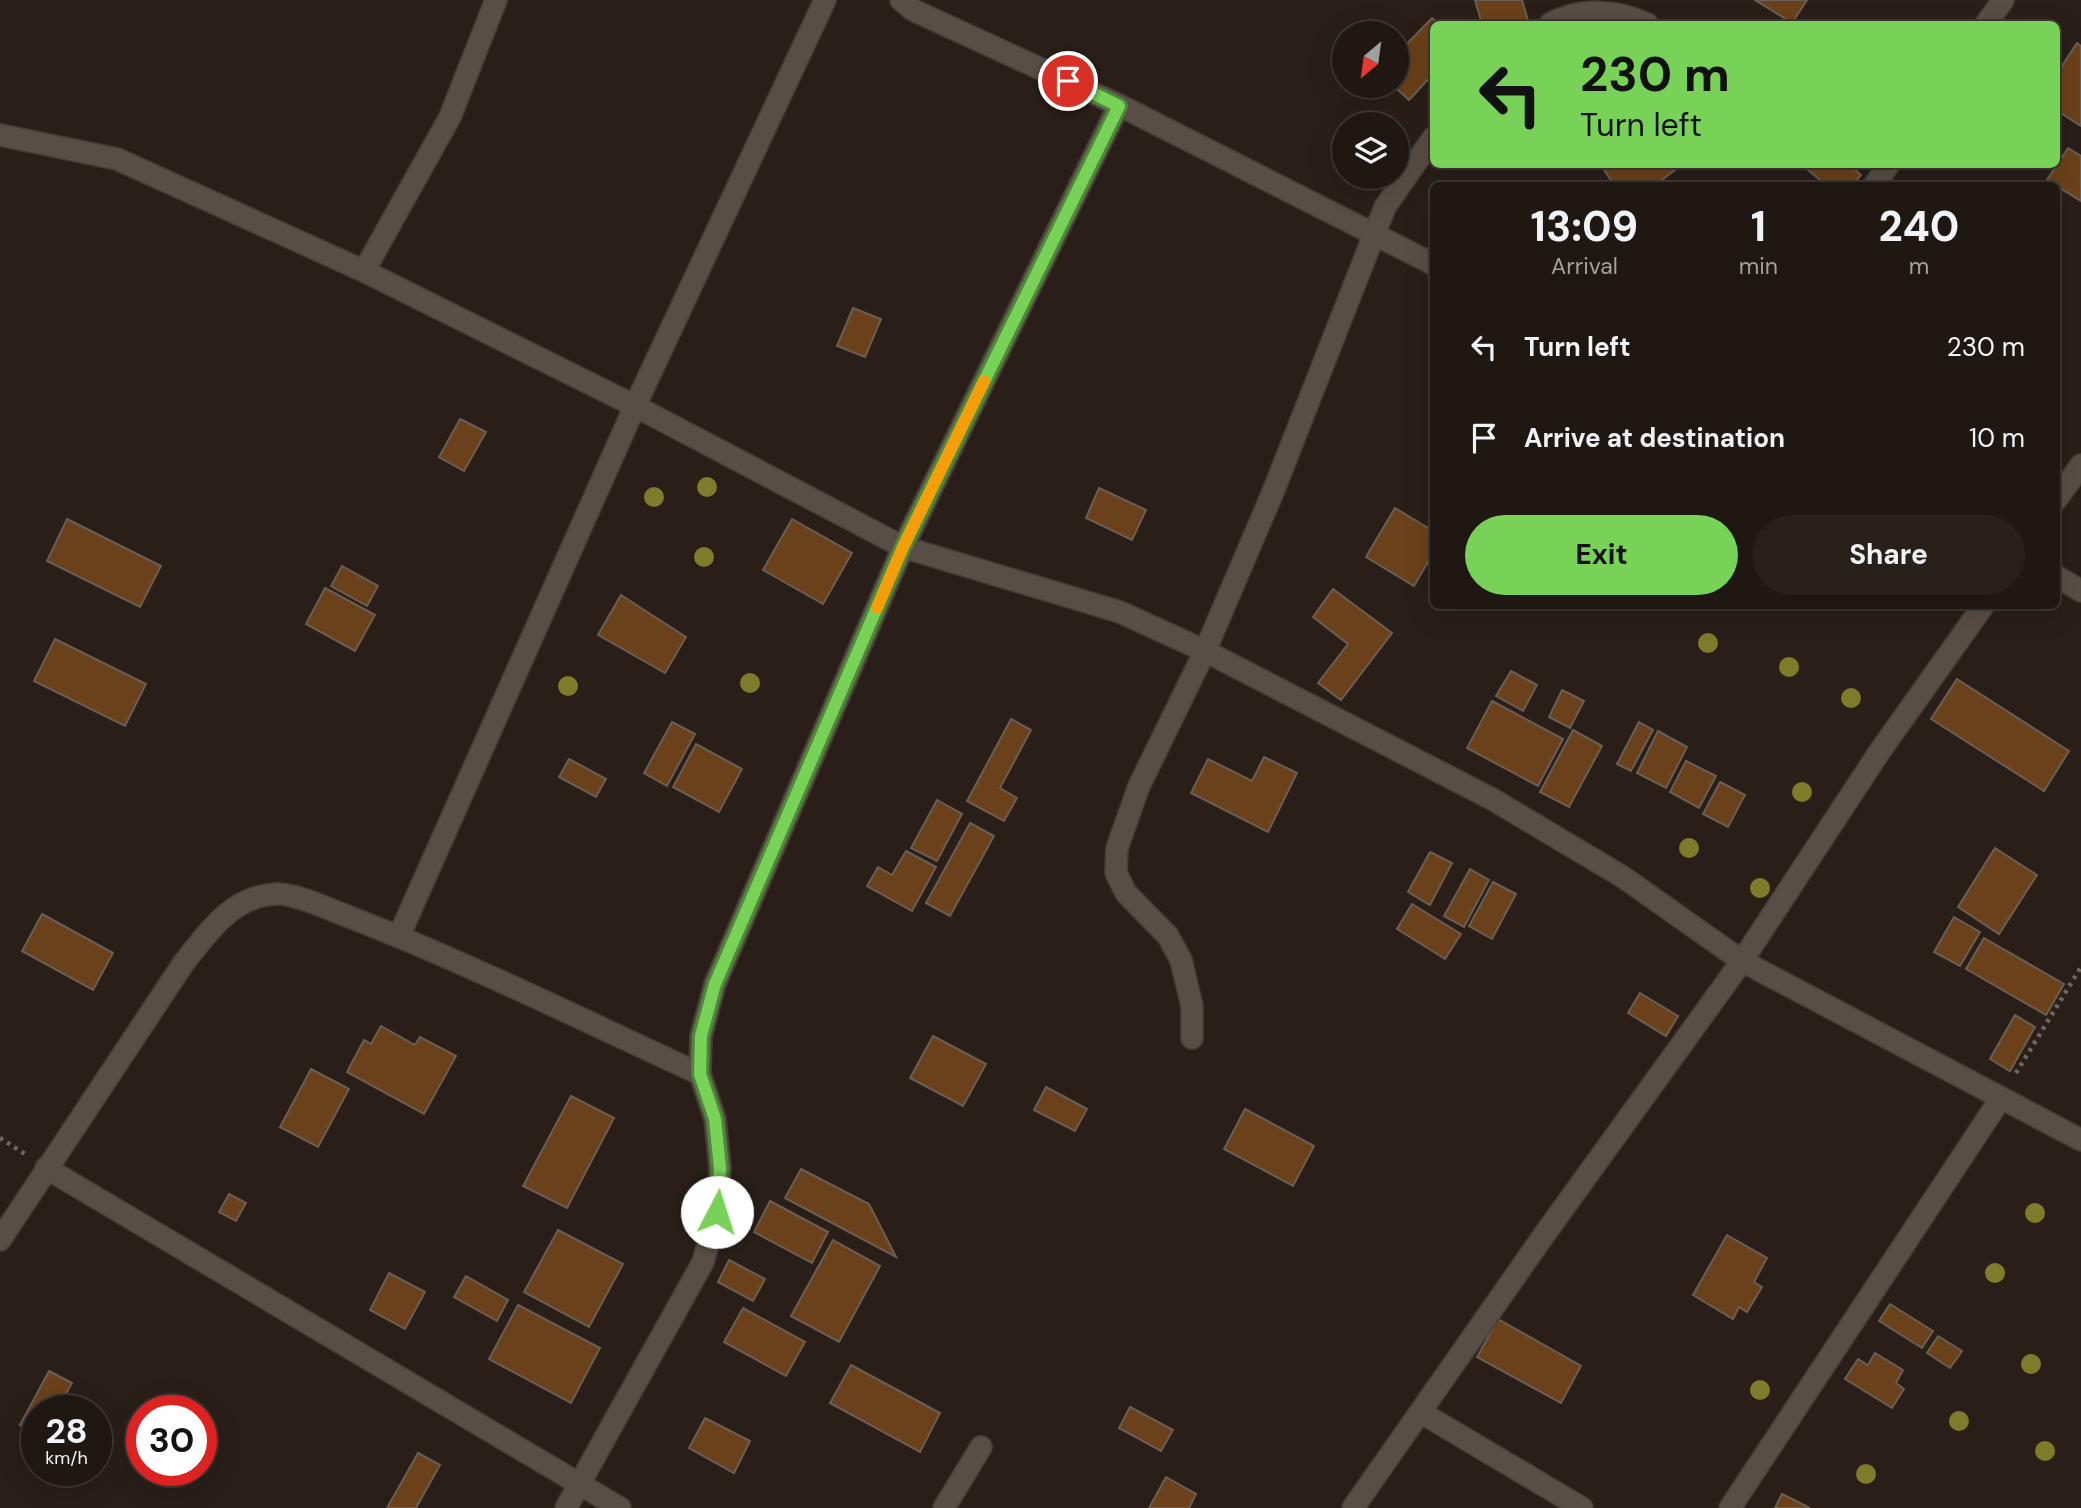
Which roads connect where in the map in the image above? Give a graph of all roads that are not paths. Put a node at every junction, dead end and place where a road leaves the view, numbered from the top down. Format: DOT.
graph roads {
  1 [pos="496,0"];
  2 [pos="825,0"];
  3 [pos="901,0"];
  4 [pos="2003,0"];
  5 [pos="1559,13"];
  6 [pos="1640,21"];
  7 [pos="1988,21"];
  8 [pos="1119,106"];
  9 [pos="0,135"];
  10 [pos="1430,142"];
  11 [pos="1372,235"];
  12 [pos="1430,263"];
  13 [pos="364,271"];
  14 [pos="635,406"];
  15 [pos="2081,465"];
  16 [pos="2060,494"];
  17 [pos="903,547"];
  18 [pos="2060,579"];
  19 [pos="2081,592"];
  20 [pos="1981,609"];
  21 [pos="1205,650"];
  22 [pos="398,936"];
  23 [pos="1742,961"];
  24 [pos="1192,1038"];
  25 [pos="700,1074"];
  26 [pos="2001,1098"];
  27 [pos="2081,1140"];
  28 [pos="46,1168"];
  29 [pos="0,1240"];
  30 [pos="1422,1413"];
  31 [pos="981,1447"];
  32 [pos="581,1486"];
  33 [pos="566,1508"];
  34 [pos="620,1508"];
  35 [pos="944,1508"];
  36 [pos="1353,1508"];
  37 [pos="1582,1508"];
  38 [pos="1730,1508"];
  1 -- 13 [label="street"];
  2 -- 14 [label="street"];
  3 -- 8 [label="street"];
  4 -- 7 [label="street"];
  5 -- 6 [label="street"];
  8 -- 11 [label="street"];
  8 -- 17 [label="street"];
  9 -- 13 [label="street"];
  10 -- 11 [label="street"];
  11 -- 12 [label="street"];
  11 -- 21 [label="street"];
  13 -- 14 [label="street"];
  14 -- 17 [label="street"];
  14 -- 22 [label="street"];
  15 -- 16 [label="street"];
  17 -- 21 [label="street"];
  17 -- 25 [label="street"];
  18 -- 19 [label="street"];
  20 -- 23 [label="street"];
  21 -- 23 [label="street"];
  21 -- 24 [label="street"];
  22 -- 25 [label="street"];
  22 -- 28 [label="street"];
  23 -- 26 [label="street"];
  23 -- 30 [label="street"];
  25 -- 32 [label="street"];
  26 -- 27 [label="street"];
  26 -- 38 [label="street"];
  28 -- 29 [label="street"];
  28 -- 32 [label="street"];
  30 -- 36 [label="street"];
  30 -- 37 [label="street"];
  31 -- 35 [label="street"];
  32 -- 33 [label="street"];
  32 -- 34 [label="street"];
}
